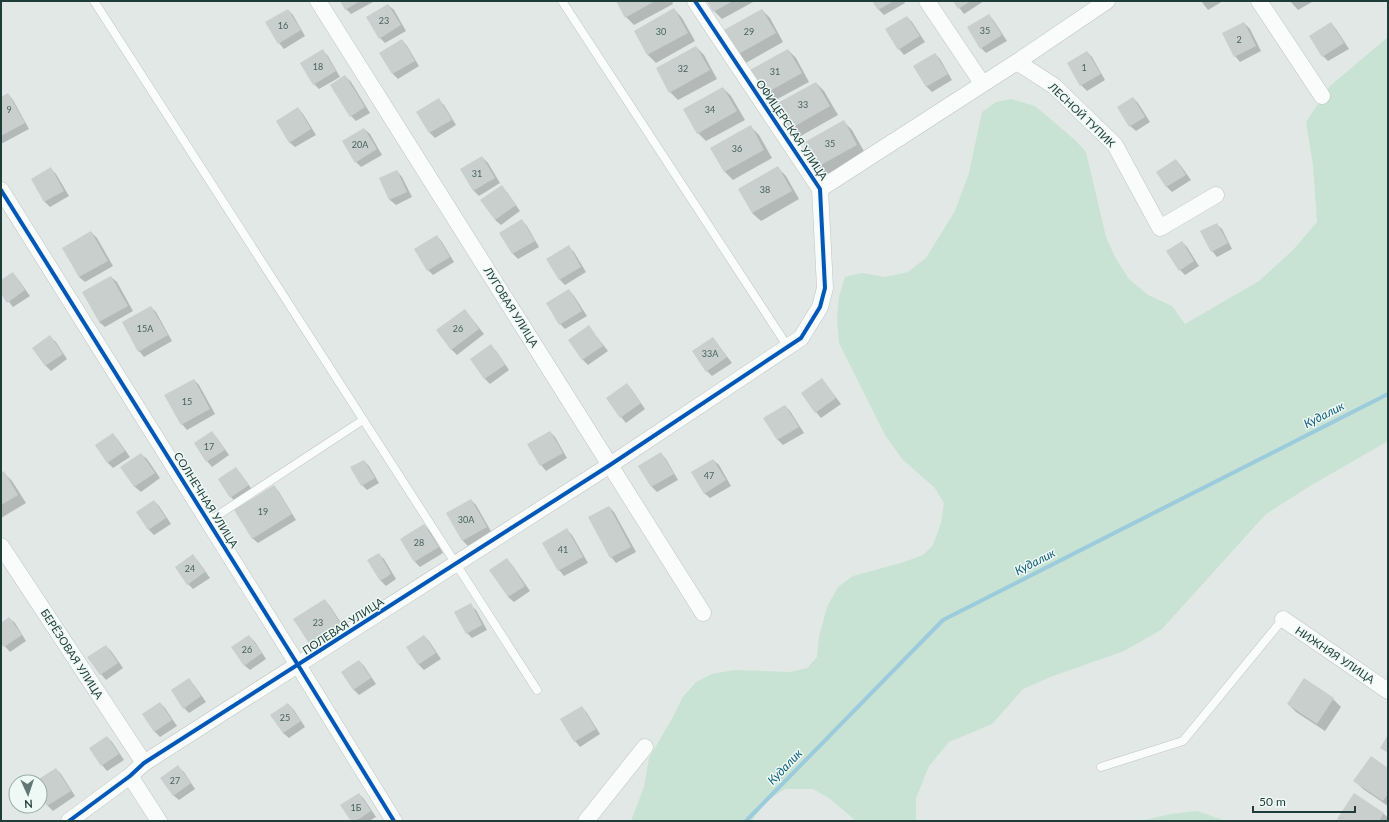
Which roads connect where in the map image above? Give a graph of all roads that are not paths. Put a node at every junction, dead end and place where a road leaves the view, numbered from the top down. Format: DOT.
graph roads {
  1 [pos="94,1"];
  2 [pos="318,1"];
  3 [pos="562,1"];
  4 [pos="695,1"];
  5 [pos="927,1"];
  6 [pos="1107,1"];
  7 [pos="1259,1"];
  8 [pos="1017,62"];
  9 [pos="982,83"];
  10 [pos="1322,96"];
  11 [pos="820,188"];
  12 [pos="1,190"];
  13 [pos="1216,195"];
  14 [pos="788,347"];
  15 [pos="363,420"];
  16 [pos="610,465"];
  17 [pos="209,521"];
  18 [pos="1,546"];
  19 [pos="456,565"];
  20 [pos="704,613"];
  21 [pos="1283,619"];
  22 [pos="298,665"];
  23 [pos="537,690"];
  24 [pos="1388,691"];
  25 [pos="645,747"];
  26 [pos="144,762"];
  27 [pos="1101,767"];
  28 [pos="130,776"];
  29 [pos="69,821"];
  30 [pos="159,821"];
  31 [pos="394,821"];
  32 [pos="586,821"];
  1 -- 15 [label="lane"];
  2 -- 16 [label="street, ЛУГОВАЯ УЛИЦА"];
  3 -- 14 [label="lane"];
  4 -- 11 [label="street, ОФИЦЕРСКАЯ УЛИЦА"];
  5 -- 9 [label="street"];
  6 -- 8 [label="street"];
  7 -- 10 [label="street"];
  8 -- 9 [label="street"];
  8 -- 13 [label="street, ЛЕСНОЙ ТУПИК"];
  9 -- 11 [label="street"];
  11 -- 14 [label="street, ОФИЦЕРСКАЯ УЛИЦА"];
  12 -- 17 [label="street, СОЛНЕЧНАЯ УЛИЦА"];
  14 -- 16 [label="street, ОФИЦЕРСКАЯ УЛИЦА"];
  15 -- 17 [label="lane"];
  15 -- 19 [label="lane"];
  16 -- 19 [label="street, ПОЛЕВАЯ УЛИЦА"];
  16 -- 20 [label="street, ЛУГОВАЯ УЛИЦА"];
  17 -- 22 [label="street, СОЛНЕЧНАЯ УЛИЦА"];
  18 -- 26 [label="street, БЕРЁЗОВАЯ УЛИЦА"];
  19 -- 22 [label="street, ПОЛЕВАЯ УЛИЦА"];
  19 -- 23 [label="lane"];
  21 -- 24 [label="street, НИЖНЯЯ УЛИЦА"];
  21 -- 27 [label="lane"];
  22 -- 26 [label="street, ПОЛЕВАЯ УЛИЦА"];
  22 -- 31 [label="street, СОЛНЕЧНАЯ УЛИЦА"];
  25 -- 32 [label="street"];
  26 -- 28 [label="street, ПОЛЕВАЯ УЛИЦА"];
  28 -- 29 [label="street, ПОЛЕВАЯ УЛИЦА"];
  28 -- 30 [label="street"];
}
